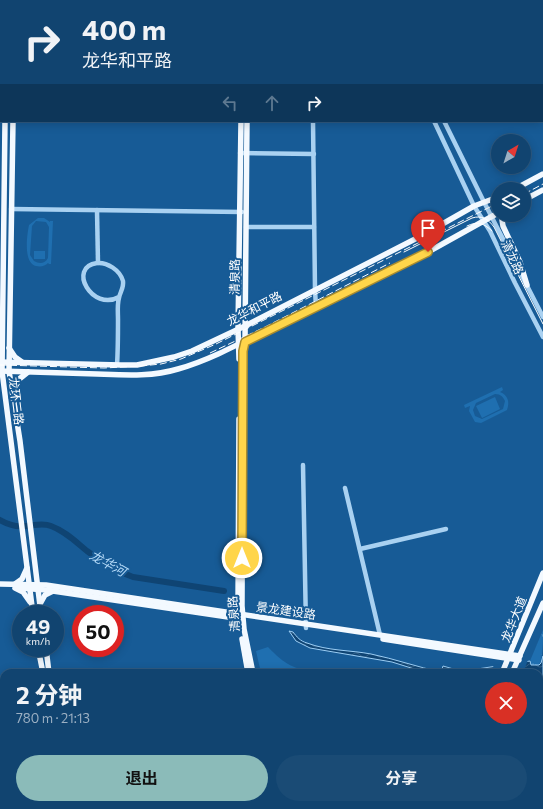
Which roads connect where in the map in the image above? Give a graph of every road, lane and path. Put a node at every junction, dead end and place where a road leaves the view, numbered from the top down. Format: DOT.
graph roads {
  1 [pos="5,122"];
  2 [pos="13,122"];
  3 [pos="241,122"];
  4 [pos="247,122"];
  5 [pos="313,122"];
  6 [pos="434,122"];
  7 [pos="444,122"];
  8 [pos="244,153"];
  9 [pos="314,154"];
  10 [pos="543,174"];
  11 [pos="528,182"];
  12 [pos="543,190"];
  13 [pos="531,196"];
  14 [pos="491,200"];
  15 [pos="484,202"];
  16 [pos="474,206"];
  17 [pos="12,209"];
  18 [pos="97,210"];
  19 [pos="243,211"];
  20 [pos="491,215"];
  21 [pos="491,218"];
  22 [pos="484,222"];
  23 [pos="494,222"];
  24 [pos="502,222"];
  25 [pos="246,227"];
  26 [pos="314,227"];
  27 [pos="98,263"];
  28 [pos="526,285"];
  29 [pos="314,290"];
  30 [pos="119,298"];
  31 [pos="316,307"];
  32 [pos="543,317"];
  33 [pos="245,326"];
  34 [pos="238,329"];
  35 [pos="543,338"];
  36 [pos="245,342"];
  37 [pos="239,344"];
  38 [pos="9,346"];
  39 [pos="1,347"];
  40 [pos="1,362"];
  41 [pos="9,362"];
  42 [pos="22,363"];
  43 [pos="118,365"];
  44 [pos="1,371"];
  45 [pos="9,371"];
  46 [pos="28,372"];
  47 [pos="0,384"];
  48 [pos="4,391"];
  49 [pos="12,394"];
  50 [pos="302,465"];
  51 [pos="345,488"];
  52 [pos="446,529"];
  53 [pos="360,549"];
  54 [pos="28,566"];
  55 [pos="543,573"];
  56 [pos="0,584"];
  57 [pos="15,586"];
  58 [pos="30,586"];
  59 [pos="0,587"];
  60 [pos="38,587"];
  61 [pos="53,591"];
  62 [pos="543,603"];
  63 [pos="40,604"];
  64 [pos="31,605"];
  65 [pos="32,605"];
  66 [pos="241,616"];
  67 [pos="306,626"];
  68 [pos="380,635"];
  69 [pos="510,656"];
  70 [pos="40,657"];
  71 [pos="47,657"];
  72 [pos="519,660"];
  73 [pos="42,669"];
  74 [pos="49,669"];
  75 [pos="248,669"];
  76 [pos="252,669"];
  77 [pos="504,669"];
  78 [pos="514,669"];
  1 -- 39 [label="main road, 龙环二路"];
  2 -- 17 [label="main road, 龙环二路"];
  3 -- 8 [label="main road, 清泉路"];
  4 -- 8 [label="main road, 清泉路"];
  5 -- 9 [label="street"];
  6 -- 16 [label="street, 清龙路"];
  7 -- 15 [label="street, 清龙路"];
  8 -- 9 [label="street"];
  8 -- 19 [label="main road, 清泉路"];
  9 -- 26 [label="street"];
  10 -- 11 [label="main road"];
  12 -- 13 [label="main road"];
  14 -- 15 [label="main road, 龙华和平路"];
  15 -- 16 [label="main road, 龙华和平路"];
  15 -- 20 [label="street, 清龙路"];
  16 -- 22 [label="street, 清龙路"];
  16 -- 29 [label="main road, 龙华和平路"];
  17 -- 18 [label="street"];
  17 -- 38 [label="main road, 龙环二路"];
  18 -- 19 [label="street"];
  18 -- 27 [label="street"];
  19 -- 25 [label="main road, 清泉路"];
  19 -- 34 [label="main road, 清泉路"];
  21 -- 22 [label="main road"];
  22 -- 31 [label="main road"];
  22 -- 35 [label="street, 清龙路"];
  23 -- 28 [label="street, 清龙路"];
  24 -- 28 [label="main road"];
  25 -- 26 [label="street"];
  25 -- 33 [label="main road, 清泉路"];
  26 -- 29 [label="street"];
  27 -- 30 [label="street"];
  27 -- 30 [label="street"];
  28 -- 32 [label="street, 清龙路"];
  29 -- 31 [label="street"];
  29 -- 33 [label="main road, 龙华和平路"];
  30 -- 43 [label="street"];
  31 -- 36 [label="main road"];
  33 -- 34 [label="main road, 龙华和平路"];
  33 -- 36 [label="main road, 清泉路"];
  34 -- 37 [label="main road, 清泉路"];
  34 -- 43 [label="main road, 龙华和平路"];
  36 -- 37 [label="main road"];
  36 -- 66 [label="main road, 清泉路"];
  37 -- 46 [label="main road"];
  37 -- 66 [label="main road, 清泉路"];
  38 -- 41 [label="main road, 龙环二路"];
  38 -- 42 [label="main road"];
  39 -- 40 [label="main road, 龙环二路"];
  40 -- 41 [label="main road, 龙华和平路"];
  40 -- 44 [label="main road, 龙环二路"];
  41 -- 42 [label="main road, 龙华和平路"];
  41 -- 45 [label="main road, 龙环二路"];
  42 -- 43 [label="main road, 龙华和平路"];
  44 -- 45 [label="main road"];
  44 -- 48 [label="main road, 龙环二路"];
  45 -- 46 [label="main road"];
  45 -- 49 [label="main road, 龙环二路"];
  46 -- 49 [label="main road"];
  47 -- 48 [label="main road"];
  48 -- 54 [label="main road, 龙环二路"];
  49 -- 60 [label="main road, 龙环二路"];
  50 -- 67 [label="street"];
  51 -- 53 [label="street"];
  52 -- 53 [label="street"];
  53 -- 68 [label="street"];
  54 -- 57 [label="main road"];
  54 -- 58 [label="main road, 龙环二路"];
  55 -- 69 [label="main road, 龙华大道"];
  56 -- 57 [label="main road, 景龙建设路"];
  57 -- 58 [label="main road, 景龙建设路"];
  57 -- 59 [label="main road, 景龙建设路"];
  57 -- 64 [label="main road"];
  58 -- 60 [label="main road, 景龙建设路"];
  58 -- 65 [label="main road, 龙环二路"];
  60 -- 61 [label="main road, 景龙建设路"];
  60 -- 63 [label="main road, 龙环二路"];
  60 -- 66 [label="main road, 景龙建设路"];
  61 -- 63 [label="main road"];
  61 -- 66 [label="main road, 景龙建设路"];
  62 -- 72 [label="main road, 龙华大道"];
  66 -- 67 [label="main road, 景龙建设路"];
  66 -- 75 [label="main road, 清泉路"];
  66 -- 76 [label="main road, 清泉路"];
  67 -- 68 [label="main road, 景龙建设路"];
  67 -- 69 [label="main road, 景龙建设路"];
  68 -- 69 [label="main road, 景龙建设路"];
  69 -- 72 [label="main road, 景龙建设路"];
  69 -- 77 [label="main road, 龙华大道"];
  70 -- 73 [label="main road"];
  71 -- 74 [label="main road"];
  72 -- 78 [label="main road, 龙华大道"];
}
